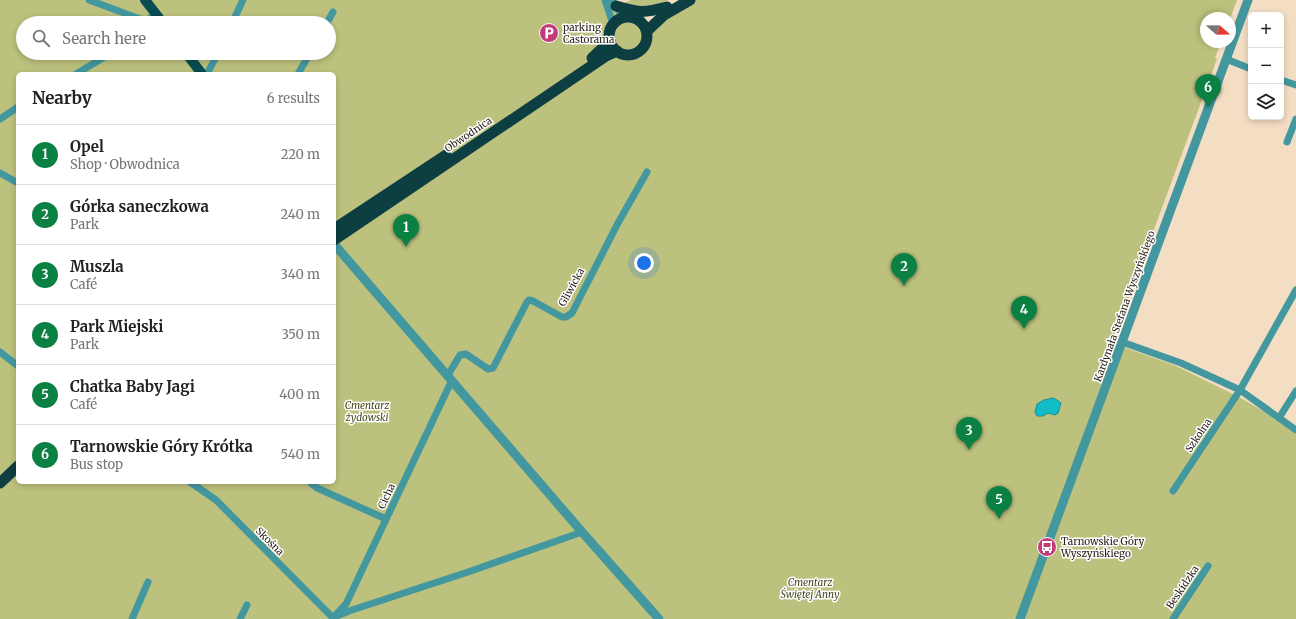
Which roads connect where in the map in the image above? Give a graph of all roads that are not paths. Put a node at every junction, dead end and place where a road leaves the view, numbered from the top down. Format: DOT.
graph roads {
  1 [pos="89,0"];
  2 [pos="145,0"];
  3 [pos="243,0"];
  4 [pos="605,0"];
  5 [pos="678,0"];
  6 [pos="690,0"];
  7 [pos="1248,0"];
  8 [pos="614,3"];
  9 [pos="667,7"];
  10 [pos="333,12"];
  11 [pos="127,16"];
  12 [pos="158,16"];
  13 [pos="235,16"];
  14 [pos="330,16"];
  15 [pos="625,17"];
  16 [pos="640,20"];
  17 [pos="613,24"];
  18 [pos="647,31"];
  19 [pos="610,41"];
  20 [pos="617,51"];
  21 [pos="1226,59"];
  22 [pos="99,60"];
  23 [pos="191,60"];
  24 [pos="215,60"];
  25 [pos="306,60"];
  26 [pos="1248,68"];
  27 [pos="79,72"];
  28 [pos="200,72"];
  29 [pos="209,72"];
  30 [pos="299,72"];
  31 [pos="1284,81"];
  32 [pos="1296,85"];
  33 [pos="16,108"];
  34 [pos="0,119"];
  35 [pos="1296,119"];
  36 [pos="1287,142"];
  37 [pos="647,172"];
  38 [pos="0,173"];
  39 [pos="16,181"];
  40 [pos="348,220"];
  41 [pos="336,222"];
  42 [pos="336,228"];
  43 [pos="336,239"];
  44 [pos="336,246"];
  45 [pos="1296,290"];
  46 [pos="1122,342"];
  47 [pos="0,352"];
  48 [pos="16,364"];
  49 [pos="450,378"];
  50 [pos="1240,390"];
  51 [pos="1296,391"];
  52 [pos="1279,418"];
  53 [pos="1296,430"];
  54 [pos="16,468"];
  55 [pos="0,483"];
  56 [pos="193,484"];
  57 [pos="312,484"];
  58 [pos="1172,491"];
  59 [pos="386,519"];
  60 [pos="582,532"];
  61 [pos="1208,566"];
  62 [pos="148,582"];
  63 [pos="247,605"];
  64 [pos="334,618"];
  65 [pos="132,619"];
  66 [pos="240,619"];
  67 [pos="660,619"];
  68 [pos="1020,619"];
  69 [pos="1172,619"];
  1 -- 11 [label="street"];
  2 -- 12 [label="main road"];
  3 -- 13 [label="street"];
  4 -- 17 [label="street"];
  5 -- 9 [label="highway"];
  6 -- 18 [label="highway"];
  7 -- 21 [label="street, Kardynała Stefana Wyszyńskiego"];
  8 -- 9 [label="highway"];
  8 -- 15 [label="street"];
  9 -- 16 [label="highway"];
  10 -- 14 [label="street"];
  15 -- 16 [label="highway"];
  15 -- 17 [label="highway"];
  16 -- 18 [label="highway"];
  17 -- 19 [label="highway"];
  18 -- 20 [label="highway"];
  19 -- 20 [label="highway"];
  19 -- 40 [label="highway, Obwodnica"];
  20 -- 43 [label="highway, Obwodnica"];
  21 -- 26 [label="street"];
  21 -- 46 [label="street, Kardynała Stefana Wyszyńskiego"];
  22 -- 27 [label="street"];
  23 -- 28 [label="main road"];
  24 -- 29 [label="street"];
  25 -- 30 [label="street"];
  31 -- 32 [label="street"];
  33 -- 34 [label="street"];
  35 -- 36 [label="street"];
  37 -- 49 [label="street, Gliwicka"];
  38 -- 39 [label="street"];
  40 -- 41 [label="highway"];
  40 -- 42 [label="highway, Obwodnica"];
  44 -- 49 [label="street"];
  45 -- 50 [label="street, Szkolna"];
  46 -- 50 [label="street"];
  46 -- 68 [label="street, Kardynała Stefana Wyszyńskiego"];
  47 -- 48 [label="street"];
  49 -- 59 [label="street, Cicha"];
  49 -- 60 [label="street"];
  50 -- 52 [label="street"];
  50 -- 58 [label="street, Szkolna"];
  51 -- 52 [label="street"];
  52 -- 53 [label="street"];
  54 -- 55 [label="highway"];
  56 -- 64 [label="street, Skośna"];
  57 -- 59 [label="street"];
  59 -- 64 [label="street, Cicha"];
  60 -- 64 [label="street"];
  60 -- 67 [label="street"];
  61 -- 69 [label="street, Beskidzka"];
  62 -- 65 [label="street"];
  63 -- 66 [label="street"];
}
